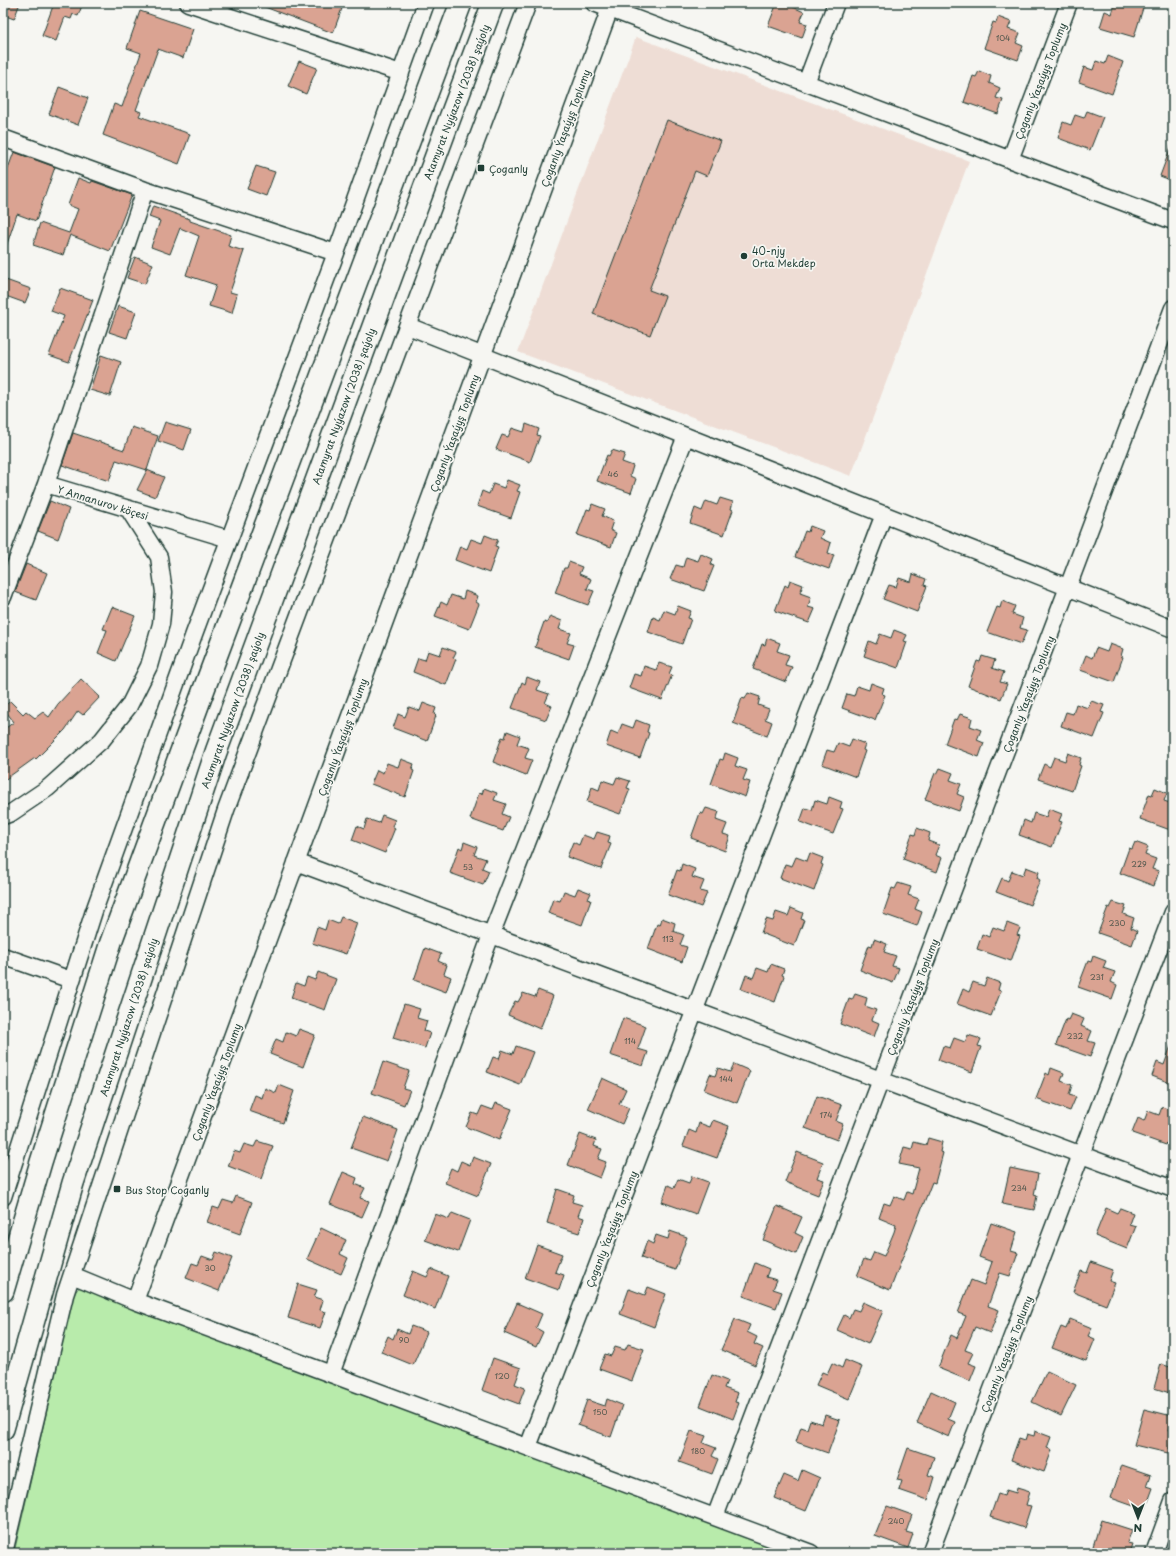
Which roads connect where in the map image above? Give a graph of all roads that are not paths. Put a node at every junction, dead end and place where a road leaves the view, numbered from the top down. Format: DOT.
graph roads {
  1 [pos="188,3"];
  2 [pos="426,3"];
  3 [pos="461,3"];
  4 [pos="493,3"];
  5 [pos="528,3"];
  6 [pos="594,3"];
  7 [pos="836,3"];
  8 [pos="1069,3"];
  9 [pos="610,6"];
  10 [pos="215,8"];
  11 [pos="401,73"];
  12 [pos="806,83"];
  13 [pos="4,140"];
  14 [pos="1010,160"];
  15 [pos="145,190"];
  16 [pos="1173,221"];
  17 [pos="336,253"];
  18 [pos="1173,308"];
  19 [pos="408,326"];
  20 [pos="482,355"];
  21 [pos="686,436"];
  22 [pos="46,484"];
  23 [pos="129,510"];
  24 [pos="884,514"];
  25 [pos="229,539"];
  26 [pos="1068,587"];
  27 [pos="3,597"];
  28 [pos="1173,629"];
  29 [pos="3,816"];
  30 [pos="296,862"];
  31 [pos="1173,912"];
  32 [pos="491,935"];
  33 [pos="3,956"];
  34 [pos="71,980"];
  35 [pos="695,1011"];
  36 [pos="881,1080"];
  37 [pos="1081,1155"];
  38 [pos="1173,1189"];
  39 [pos="3,1197"];
  40 [pos="72,1275"];
  41 [pos="3,1290"];
  42 [pos="135,1301"];
  43 [pos="331,1374"];
  44 [pos="3,1428"];
  45 [pos="528,1447"];
  46 [pos="1173,1501"];
  47 [pos="715,1517"];
  48 [pos="4,1553"];
  49 [pos="811,1553"];
  50 [pos="930,1553"];
  51 [pos="1154,1553"];
  1 -- 10 [label="street"];
  2 -- 11 [label="street"];
  3 -- 41 [label="main road"];
  4 -- 44 [label="main road, Atamyrat Nyýazow (2038) şaýoly"];
  5 -- 19 [label="street"];
  6 -- 9 [label="street"];
  7 -- 12 [label="street"];
  8 -- 14 [label="street, Çoganly Ýaşaýyş Toplumy"];
  9 -- 12 [label="street"];
  9 -- 20 [label="street, Çoganly Ýaşaýyş Toplumy"];
  10 -- 11 [label="street"];
  11 -- 17 [label="street"];
  12 -- 14 [label="street"];
  13 -- 15 [label="street"];
  14 -- 16 [label="street"];
  15 -- 17 [label="street"];
  15 -- 22 [label="street"];
  17 -- 25 [label="street"];
  18 -- 26 [label="street, Çoganly Ýaşaýyş Toplumy"];
  19 -- 20 [label="street"];
  19 -- 40 [label="street"];
  20 -- 21 [label="street"];
  20 -- 30 [label="street, Çoganly Ýaşaýyş Toplumy"];
  21 -- 24 [label="street"];
  21 -- 32 [label="street"];
  22 -- 23 [label="street, Y Annanurov köçesi"];
  22 -- 27 [label="street, Y Annanurov köçesi"];
  23 -- 25 [label="street, Y Annanurov köçesi"];
  23 -- 29 [label="street"];
  24 -- 26 [label="street"];
  24 -- 35 [label="street, Çoganly Ýaşaýyş Toplumy"];
  25 -- 34 [label="street"];
  26 -- 28 [label="street"];
  26 -- 36 [label="street, Çoganly Ýaşaýyş Toplumy"];
  30 -- 32 [label="street"];
  30 -- 42 [label="street, Çoganly Ýaşaýyş Toplumy"];
  31 -- 37 [label="street, Çoganly Ýaşaýyş Toplumy"];
  32 -- 35 [label="street"];
  32 -- 43 [label="street"];
  33 -- 34 [label="street"];
  34 -- 39 [label="street"];
  35 -- 36 [label="street"];
  35 -- 45 [label="street, Çoganly Ýaşaýyş Toplumy"];
  36 -- 37 [label="street"];
  36 -- 47 [label="street, Çoganly Ýaşaýyş Toplumy"];
  37 -- 38 [label="street"];
  37 -- 50 [label="street, Çoganly Ýaşaýyş Toplumy"];
  40 -- 42 [label="street"];
  40 -- 48 [label="street"];
  42 -- 43 [label="street"];
  43 -- 45 [label="street"];
  45 -- 47 [label="street"];
  46 -- 51 [label="street"];
  47 -- 49 [label="street"];
}
